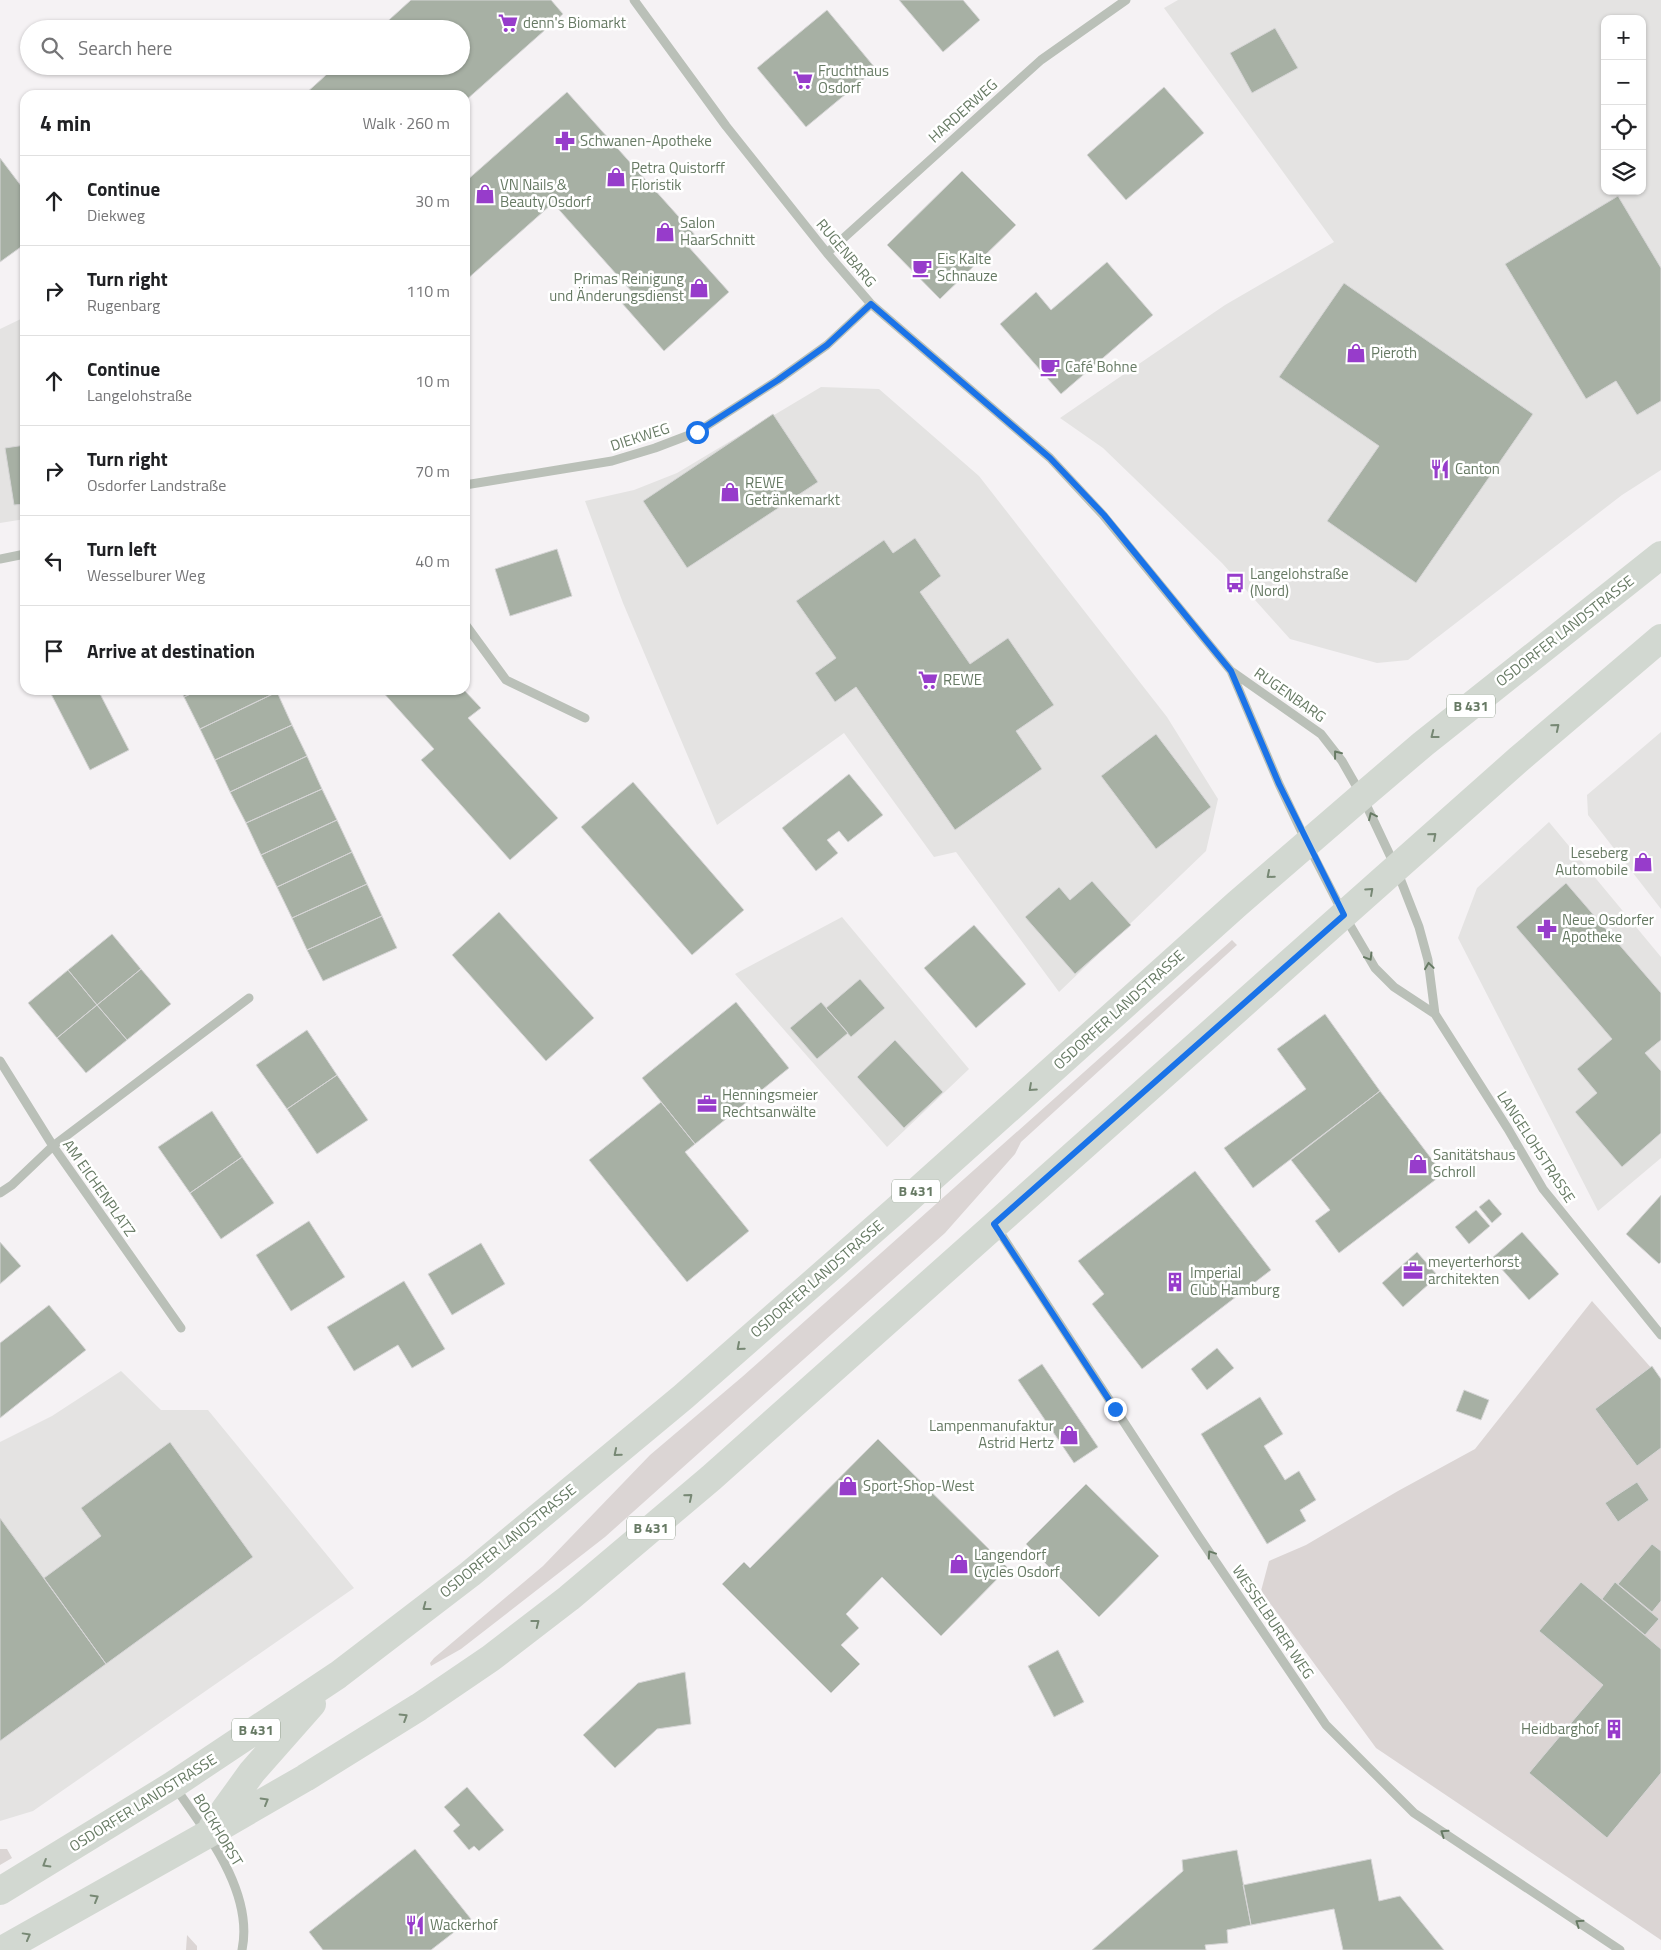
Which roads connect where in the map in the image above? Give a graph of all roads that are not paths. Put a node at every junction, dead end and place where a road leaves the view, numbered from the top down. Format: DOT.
graph roads {
  1 [pos="634,0"];
  2 [pos="1126,0"];
  3 [pos="827,253"];
  4 [pos="871,304"];
  5 [pos="470,483"];
  6 [pos="20,555"];
  7 [pos="1661,555"];
  8 [pos="0,559"];
  9 [pos="470,631"];
  10 [pos="1661,638"];
  11 [pos="1231,671"];
  12 [pos="585,718"];
  13 [pos="1362,796"];
  14 [pos="1307,843"];
  15 [pos="1396,868"];
  16 [pos="1344,915"];
  17 [pos="249,998"];
  18 [pos="1435,1014"];
  19 [pos="0,1060"];
  20 [pos="53,1146"];
  21 [pos="0,1193"];
  22 [pos="994,1224"];
  23 [pos="182,1328"];
  24 [pos="1661,1335"];
  25 [pos="338,1675"];
  26 [pos="173,1785"];
  27 [pos="208,1834"];
  28 [pos="0,1891"];
  29 [pos="2,1950"];
  30 [pos="242,1950"];
  31 [pos="1620,1950"];
  1 -- 3 [label="street, RUGENBARG"];
  2 -- 3 [label="street, HARDERWEG"];
  3 -- 4 [label="street, RUGENBARG"];
  4 -- 5 [label="street, DIEKWEG"];
  4 -- 11 [label="street, RUGENBARG"];
  6 -- 8 [label="street"];
  7 -- 13 [label="main road, OSDORFER LANDSTRASSE / B 431, one-way"];
  9 -- 12 [label="street"];
  15 -- 10 [label="main road, B 431, one-way"];
  13 -- 11 [label="street, RUGENBARG, one-way"];
  11 -- 14 [label="street, RUGENBARG"];
  13 -- 14 [label="main road, OSDORFER LANDSTRASSE / B 431"];
  15 -- 13 [label="street, LANGELOHSTRASSE, one-way"];
  14 -- 16 [label="street, LANGELOHSTRASSE"];
  14 -- 25 [label="main road, OSDORFER LANDSTRASSE / B 431, one-way"];
  16 -- 15 [label="main road, B 431, one-way"];
  18 -- 15 [label="street, LANGELOHSTRASSE, one-way"];
  16 -- 18 [label="street, LANGELOHSTRASSE, one-way"];
  16 -- 22 [label="main road, B 431"];
  17 -- 20 [label="street"];
  18 -- 24 [label="street, LANGELOHSTRASSE"];
  19 -- 20 [label="street, AM EICHENPLATZ"];
  20 -- 21 [label="street"];
  20 -- 23 [label="street, AM EICHENPLATZ"];
  27 -- 22 [label="main road, B 431, one-way"];
  31 -- 22 [label="street, WESSELBURER WEG, one-way"];
  25 -- 26 [label="main road, OSDORFER LANDSTRASSE / B 431"];
  25 -- 27 [label="main road"];
  26 -- 27 [label="street, BOCKHORST"];
  26 -- 28 [label="main road, OSDORFER LANDSTRASSE / B 431, one-way"];
  29 -- 27 [label="main road, B 431, one-way"];
  27 -- 30 [label="street, BOCKHORST"];
}
